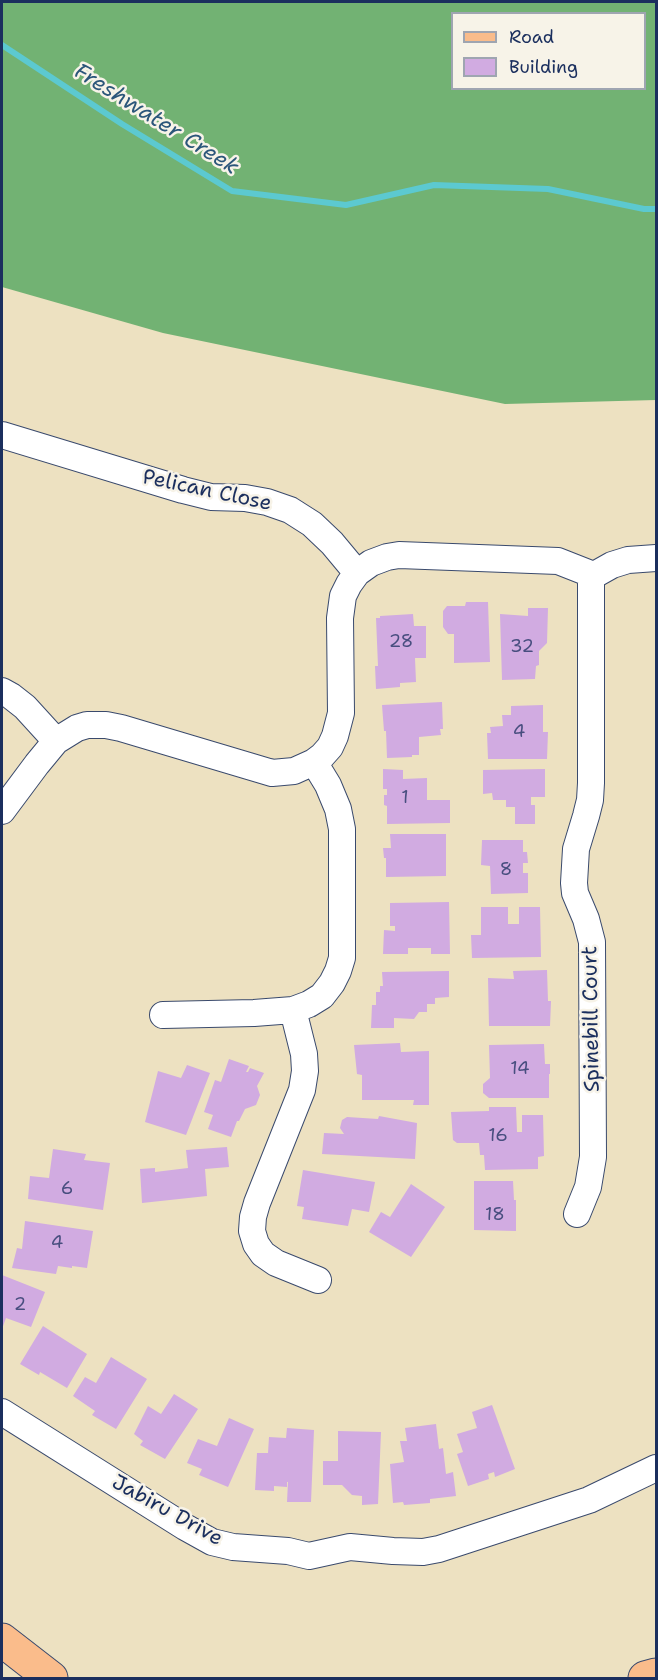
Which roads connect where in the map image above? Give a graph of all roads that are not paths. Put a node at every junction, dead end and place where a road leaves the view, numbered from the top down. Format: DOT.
graph roads {
  1 [pos="2,435"];
  2 [pos="657,558"];
  3 [pos="357,573"];
  4 [pos="591,574"];
  5 [pos="2,691"];
  6 [pos="56,741"];
  7 [pos="314,762"];
  8 [pos="2,811"];
  9 [pos="293,1010"];
  10 [pos="163,1015"];
  11 [pos="577,1214"];
  12 [pos="318,1280"];
  13 [pos="2,1412"];
  14 [pos="657,1468"];
  15 [pos="2,1640"];
  16 [pos="2,1660"];
  17 [pos="657,1675"];
  18 [pos="24,1678"];
  19 [pos="51,1678"];
  20 [pos="645,1678"];
  1 -- 3 [label="street, Pelican Close"];
  2 -- 4 [label="street"];
  3 -- 4 [label="street"];
  3 -- 7 [label="street"];
  4 -- 11 [label="street, Spinebill Court"];
  5 -- 6 [label="street"];
  6 -- 7 [label="street"];
  6 -- 8 [label="street"];
  7 -- 9 [label="street"];
  9 -- 10 [label="street"];
  9 -- 12 [label="street"];
  13 -- 14 [label="street, Jabiru Drive"];
  15 -- 19 [label="main road"];
  16 -- 18 [label="main road"];
  17 -- 20 [label="main road"];
}
